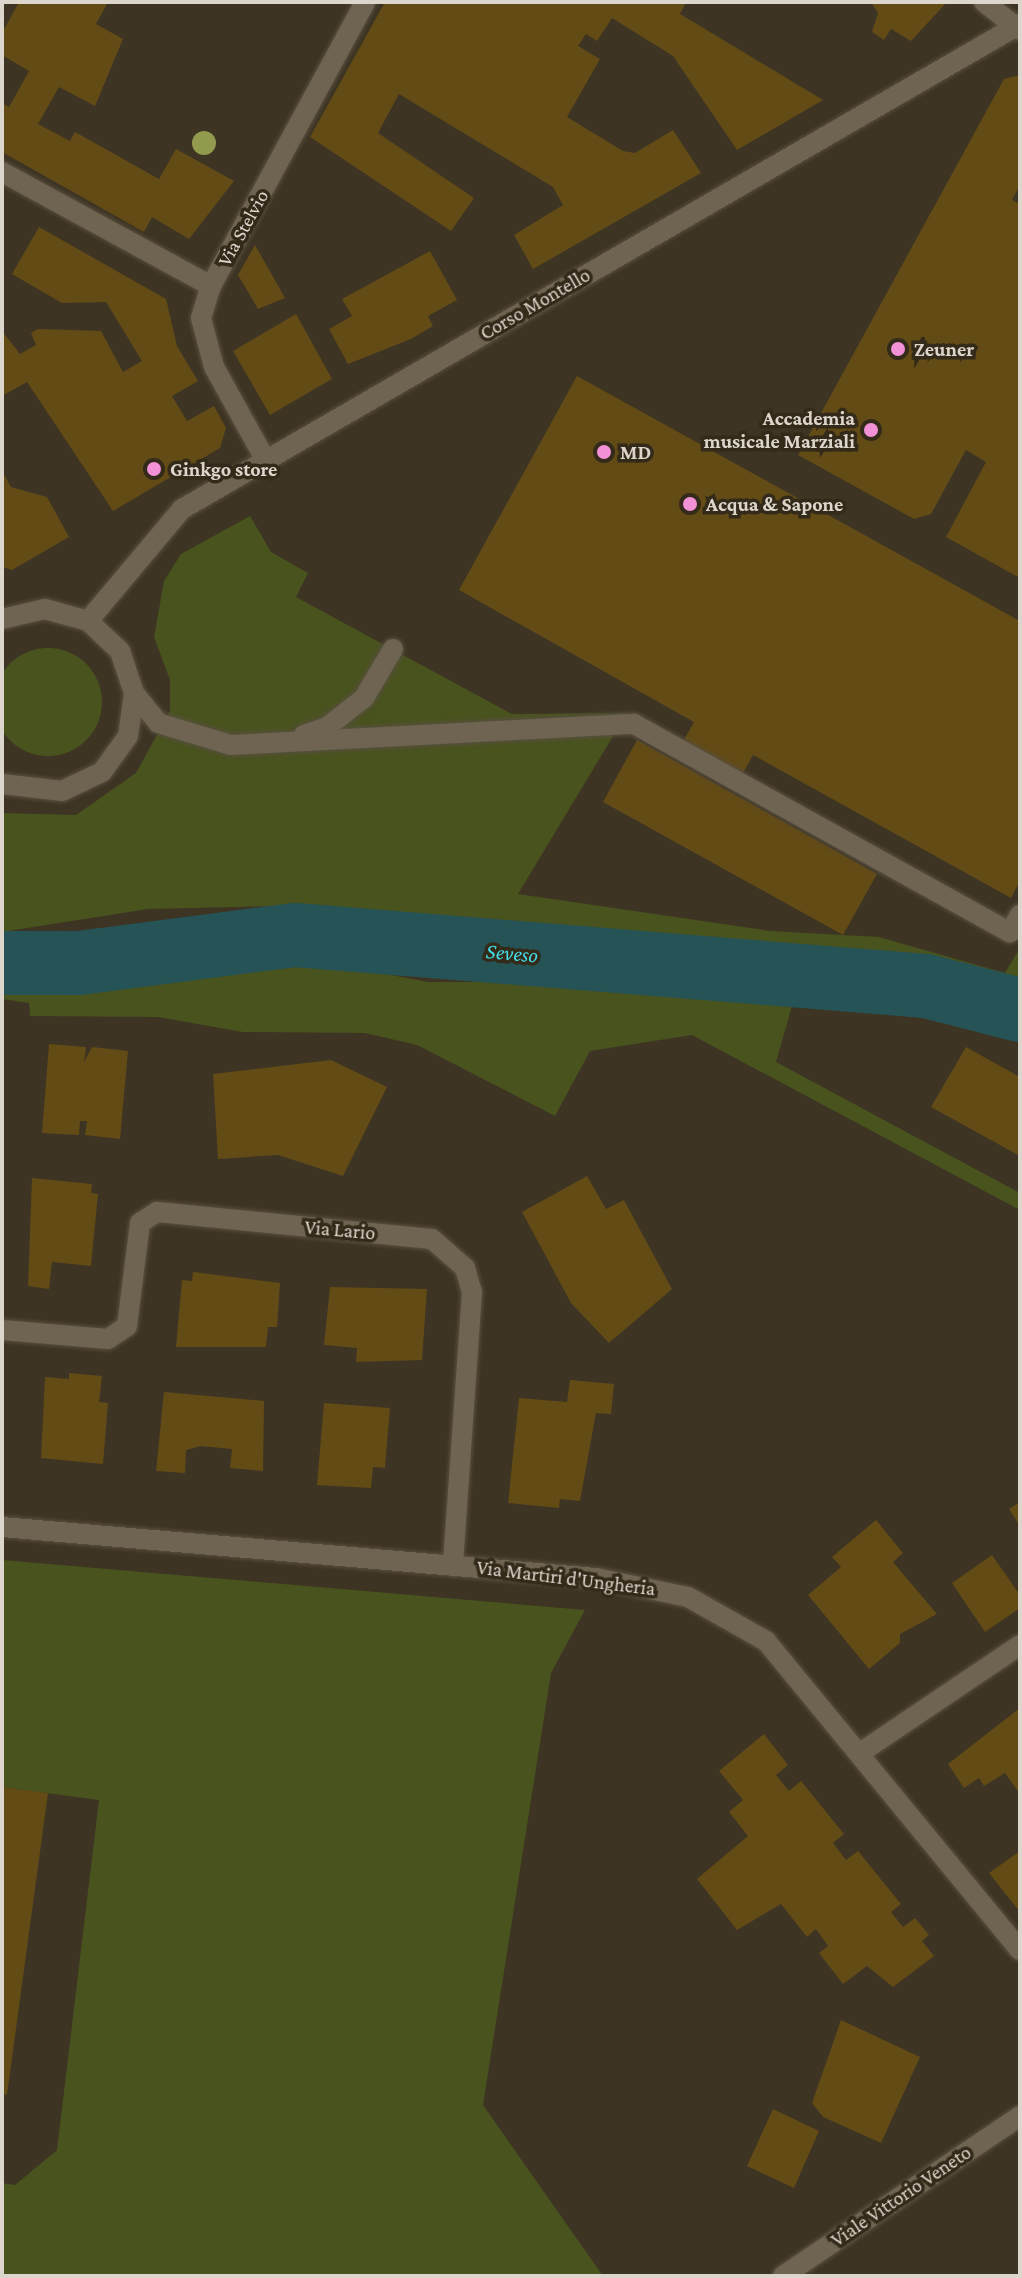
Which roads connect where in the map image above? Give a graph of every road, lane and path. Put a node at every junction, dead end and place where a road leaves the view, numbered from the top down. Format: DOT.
graph roads {
  1 [pos="365,2"];
  2 [pos="984,2"];
  3 [pos="1019,28"];
  4 [pos="2,172"];
  5 [pos="211,286"];
  6 [pos="265,459"];
  7 [pos="2,619"];
  8 [pos="88,621"];
  9 [pos="393,649"];
  10 [pos="134,693"];
  11 [pos="275,744"];
  12 [pos="2,784"];
  13 [pos="1020,915"];
  14 [pos="2,1330"];
  15 [pos="2,1527"];
  16 [pos="453,1566"];
  17 [pos="1020,1645"];
  18 [pos="860,1753"];
  19 [pos="1020,1950"];
  20 [pos="1020,2116"];
  21 [pos="783,2276"];
  1 -- 5 [label="street, Via Stelvio"];
  2 -- 3 [label="street"];
  3 -- 6 [label="street, Corso Montello"];
  4 -- 5 [label="street"];
  5 -- 6 [label="street, Via Stelvio"];
  6 -- 8 [label="street, Corso Montello"];
  7 -- 8 [label="street"];
  8 -- 10 [label="street"];
  9 -- 11 [label="street"];
  10 -- 11 [label="street"];
  10 -- 12 [label="street"];
  11 -- 13 [label="street"];
  14 -- 16 [label="street, Via Lario"];
  15 -- 16 [label="street, Via Martiri d'Ungheria"];
  16 -- 18 [label="street, Via Martiri d'Ungheria"];
  17 -- 18 [label="street"];
  18 -- 19 [label="street, Via Martiri d'Ungheria"];
  20 -- 21 [label="street, Viale Vittorio Veneto"];
}
